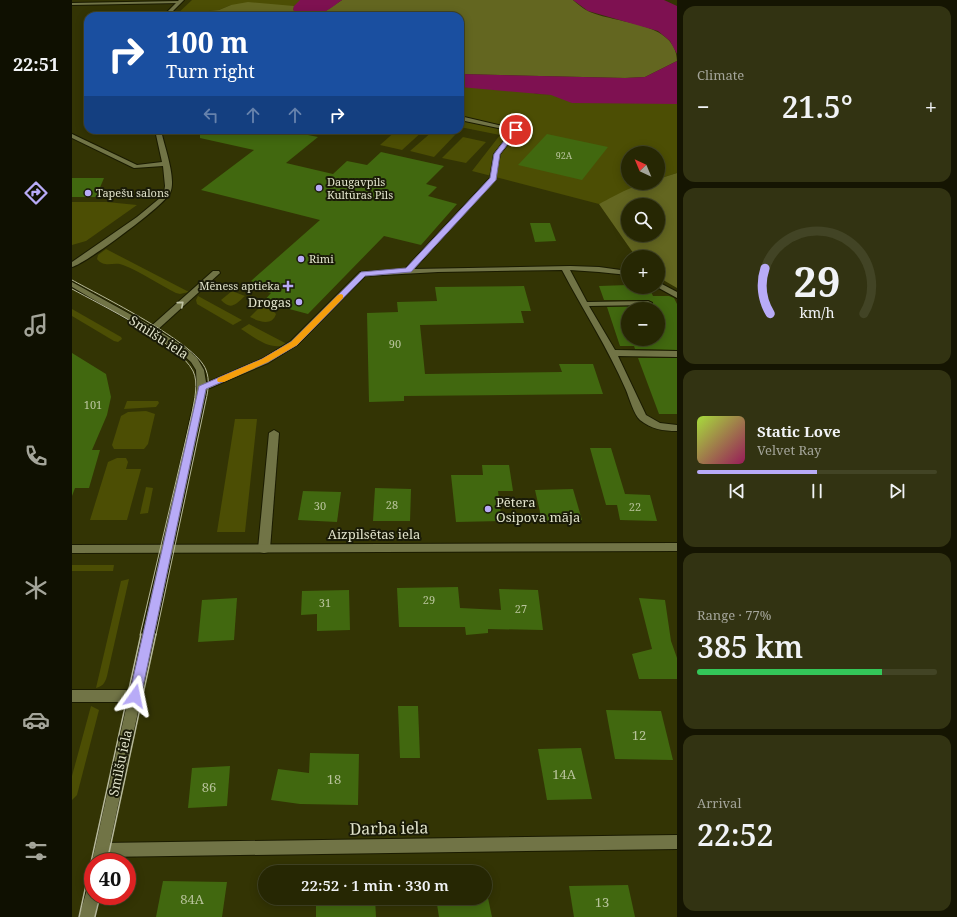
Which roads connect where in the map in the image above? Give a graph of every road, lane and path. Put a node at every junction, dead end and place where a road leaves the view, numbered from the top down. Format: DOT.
graph roads {
  1 [pos="181,1"];
  2 [pos="72,4"];
  3 [pos="169,12"];
  4 [pos="464,119"];
  5 [pos="159,134"];
  6 [pos="72,136"];
  7 [pos="165,164"];
  8 [pos="72,265"];
  9 [pos="565,268"];
  10 [pos="408,270"];
  11 [pos="621,272"];
  12 [pos="216,273"];
  13 [pos="72,284"];
  14 [pos="665,288"];
  15 [pos="677,296"];
  16 [pos="621,303"];
  17 [pos="584,304"];
  18 [pos="152,330"];
  19 [pos="613,353"];
  20 [pos="677,354"];
  21 [pos="202,388"];
  22 [pos="677,428"];
  23 [pos="274,433"];
  24 [pos="677,547"];
  25 [pos="72,549"];
  26 [pos="167,549"];
  27 [pos="264,549"];
  28 [pos="72,696"];
  29 [pos="135,696"];
  30 [pos="677,842"];
  31 [pos="101,853"];
  32 [pos="136,855"];
  33 [pos="90,905"];
  34 [pos="87,917"];
  1 -- 2 [label="street"];
  1 -- 3 [label="street"];
  4 -- 10 [label="street"];
  5 -- 7 [label="street"];
  6 -- 7 [label="street"];
  7 -- 8 [label="street"];
  9 -- 10 [label="street"];
  9 -- 11 [label="street"];
  9 -- 17 [label="street"];
  10 -- 21 [label="street"];
  18 -- 12 [label="street, one-way"];
  13 -- 18 [label="street, Smilšu iela"];
  14 -- 15 [label="street"];
  16 -- 17 [label="street"];
  17 -- 19 [label="street"];
  18 -- 21 [label="street, Smilšu iela"];
  19 -- 20 [label="street"];
  19 -- 22 [label="street"];
  21 -- 26 [label="street, Smilšu iela"];
  23 -- 27 [label="street"];
  24 -- 27 [label="street, Aizpilsētas iela"];
  25 -- 26 [label="street, Aizpilsētas iela"];
  26 -- 27 [label="street, Aizpilsētas iela"];
  26 -- 29 [label="street, Smilšu iela"];
  28 -- 29 [label="street"];
  29 -- 31 [label="street, Smilšu iela"];
  30 -- 32 [label="street, Darba iela"];
  33 -- 34 [label="street"];
}
